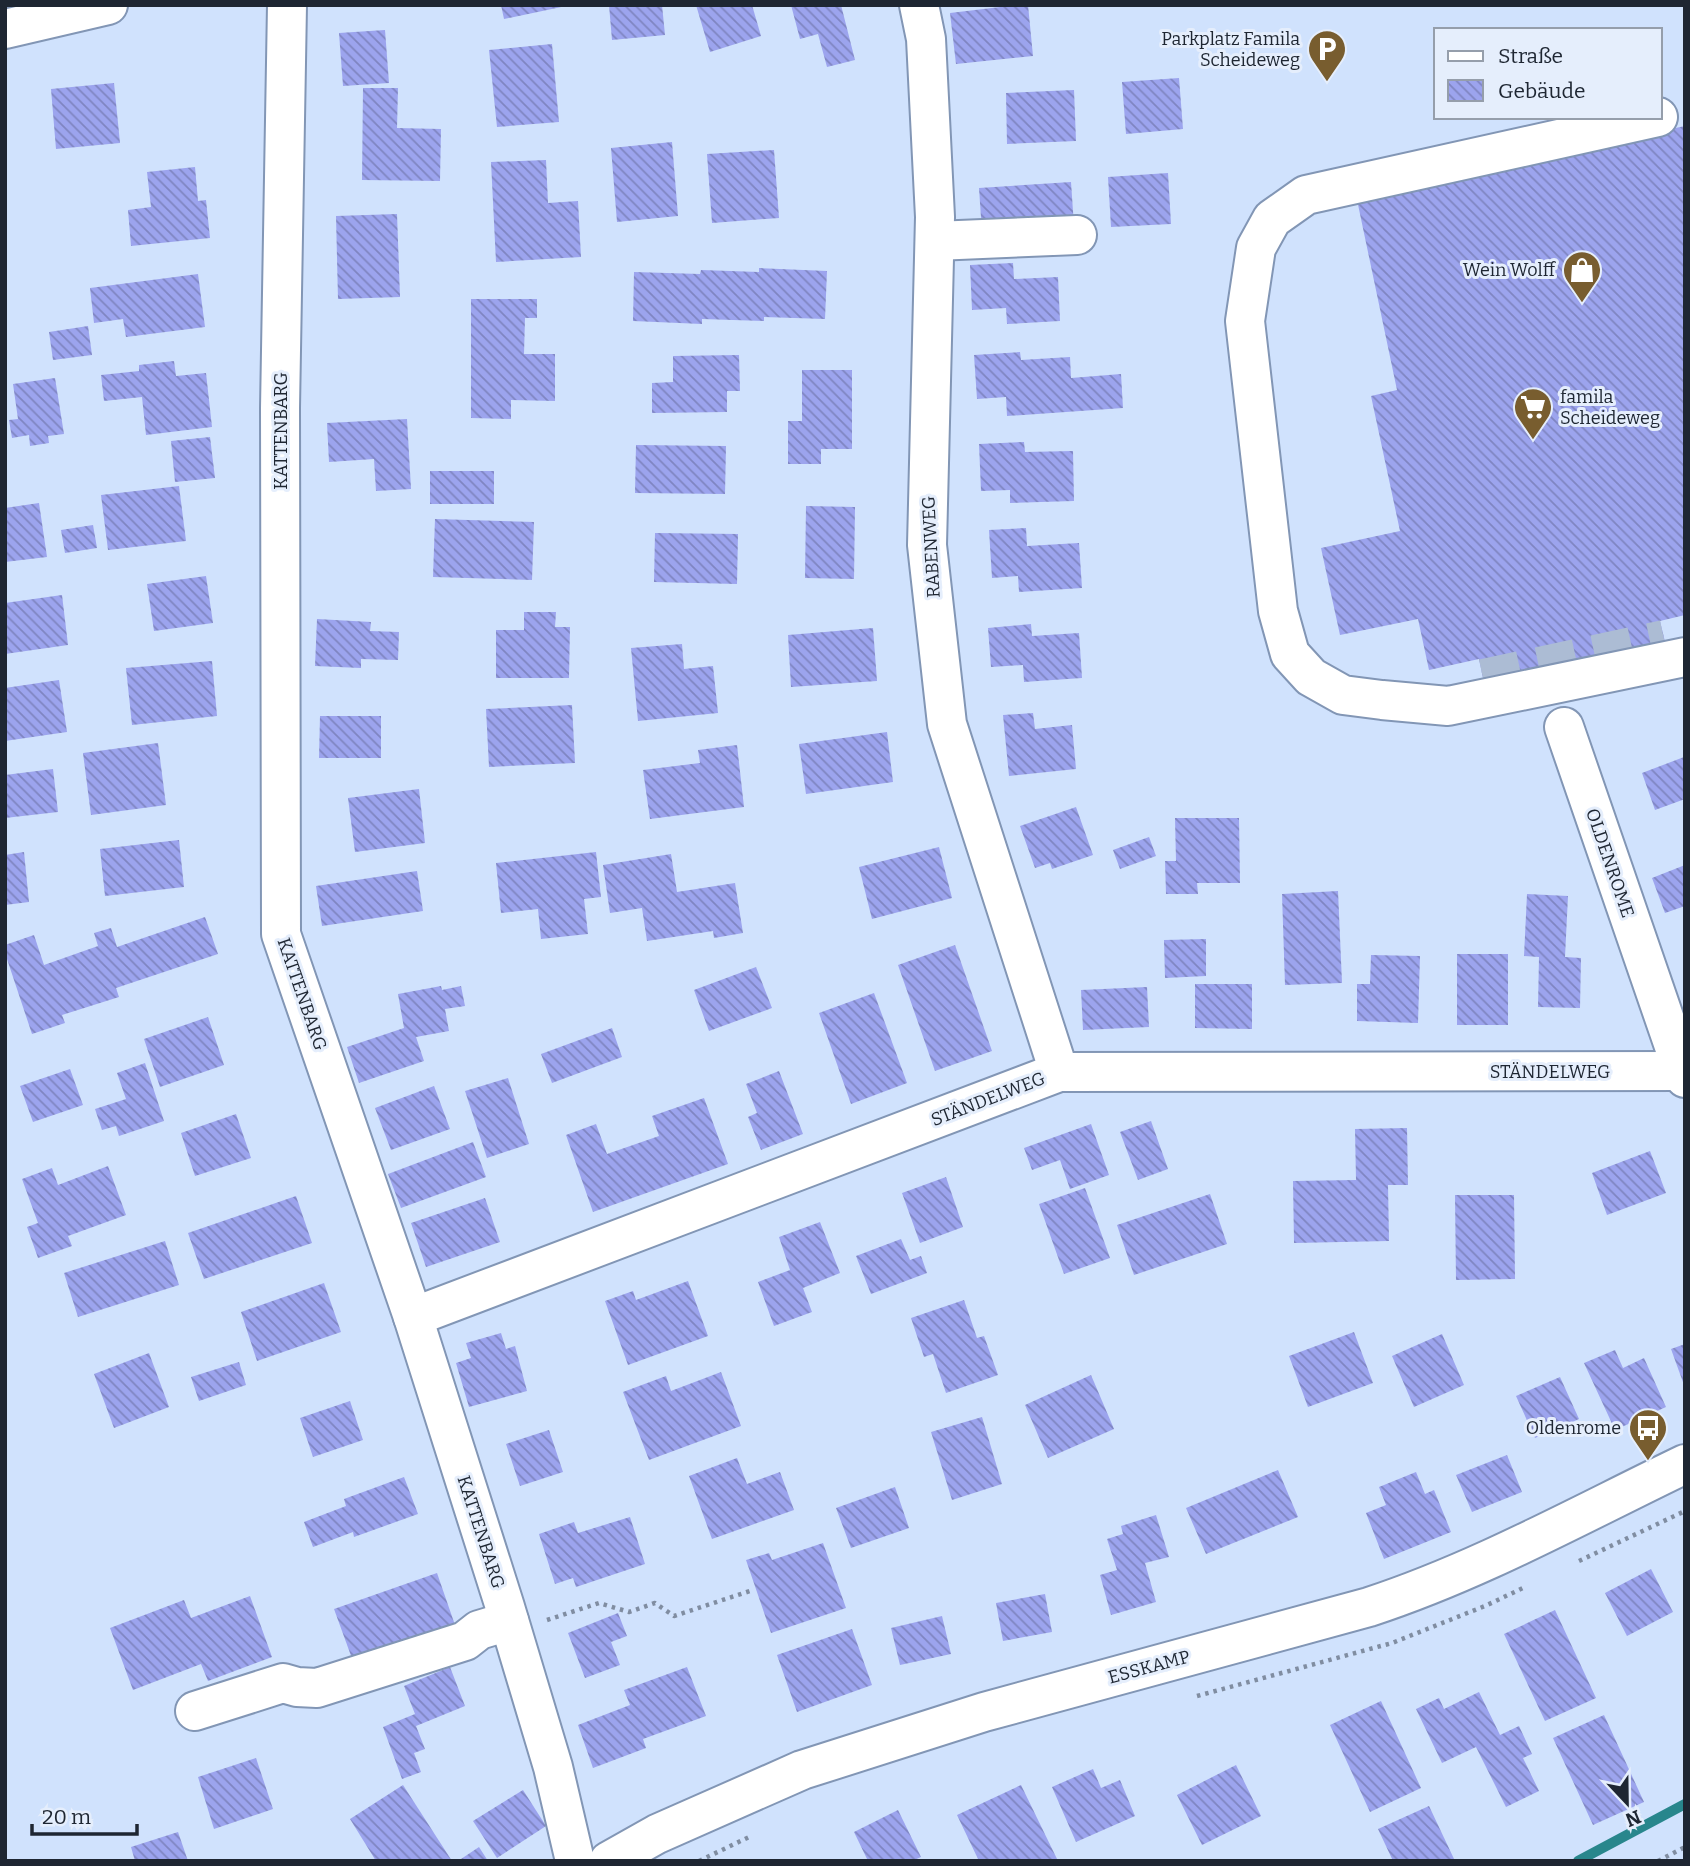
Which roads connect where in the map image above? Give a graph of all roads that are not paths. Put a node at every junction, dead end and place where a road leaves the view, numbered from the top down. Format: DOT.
graph roads {
  1 [pos="108,5"];
  2 [pos="287,5"];
  3 [pos="919,5"];
  4 [pos="5,29"];
  5 [pos="1685,111"];
  6 [pos="1662,116"];
  7 [pos="1650,119"];
  8 [pos="1077,235"];
  9 [pos="935,241"];
  10 [pos="1678,643"];
  11 [pos="1483,678"];
  12 [pos="1382,700"];
  13 [pos="1564,727"];
  14 [pos="1059,1072"];
  15 [pos="1683,1075"];
  16 [pos="413,1317"];
  17 [pos="1685,1464"];
  18 [pos="511,1626"];
  19 [pos="195,1711"];
  20 [pos="575,1861"];
  21 [pos="609,1861"];
  1 -- 4 [label="street"];
  2 -- 16 [label="street, KATTENBARG"];
  3 -- 9 [label="street, RABENWEG"];
  5 -- 6 [label="street"];
  7 -- 12 [label="street"];
  8 -- 9 [label="street"];
  9 -- 14 [label="street, RABENWEG"];
  10 -- 12 [label="street"];
  11 -- 12 [label="street"];
  13 -- 15 [label="street, OLDENROME"];
  14 -- 15 [label="street, STÄNDELWEG"];
  14 -- 16 [label="street, STÄNDELWEG"];
  16 -- 18 [label="street, KATTENBARG"];
  17 -- 21 [label="street, ESSKAMP"];
  18 -- 19 [label="street"];
  18 -- 20 [label="street, KATTENBARG"];
}
